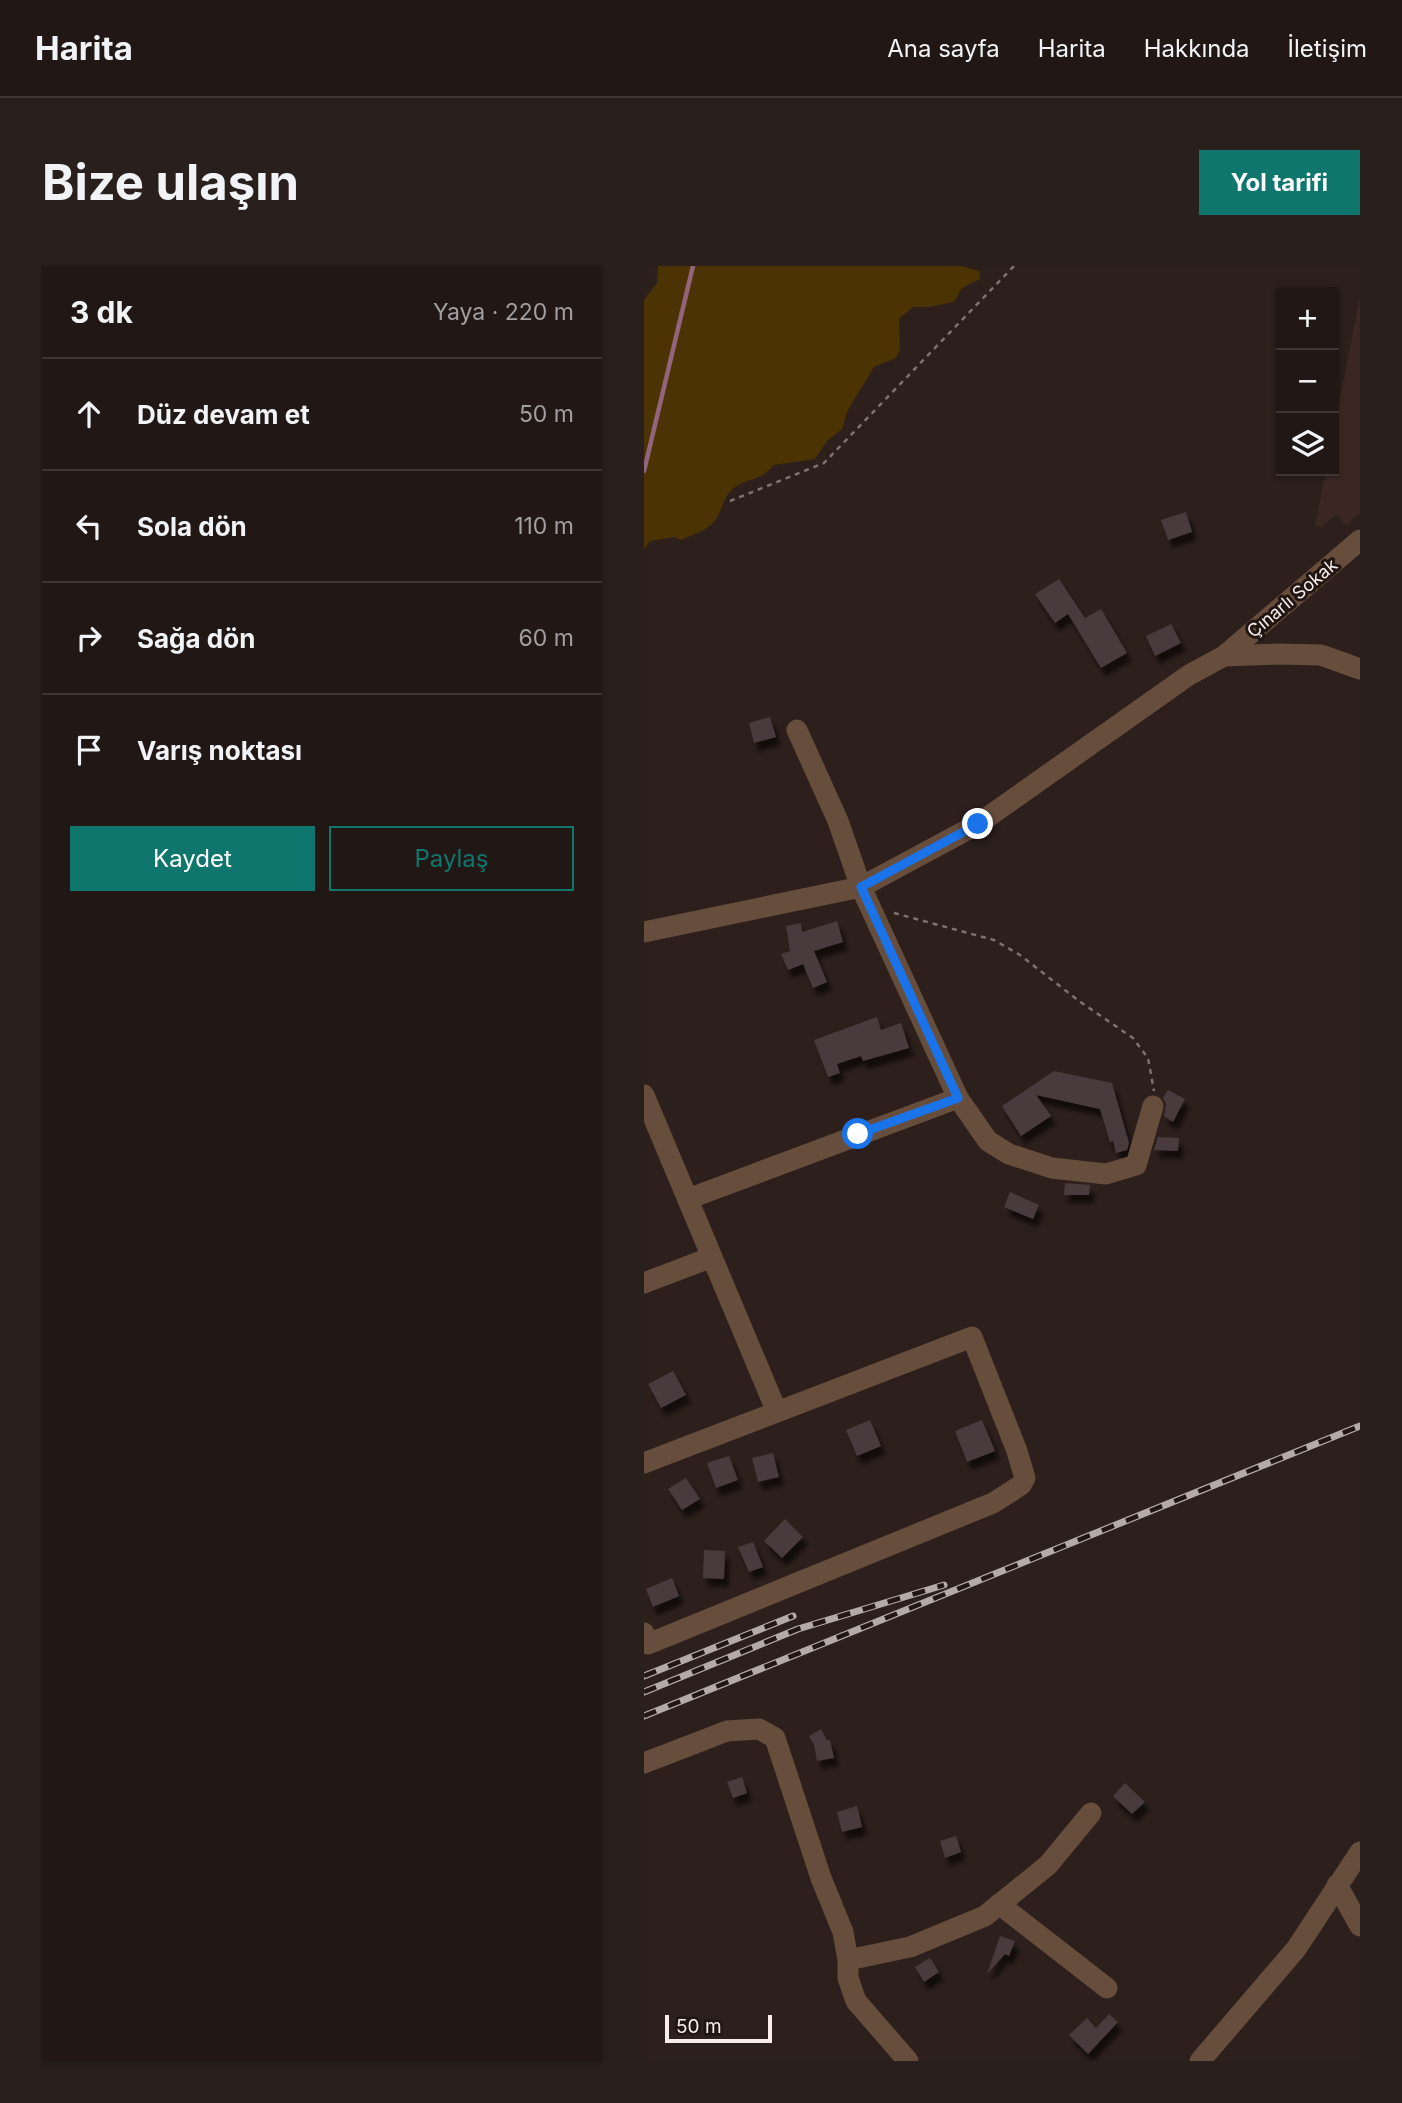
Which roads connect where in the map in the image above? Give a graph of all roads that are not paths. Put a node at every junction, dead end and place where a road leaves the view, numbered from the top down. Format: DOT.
graph roads {
  1 [pos="1360,540"];
  2 [pos="1224,656"];
  3 [pos="1360,669"];
  4 [pos="797,730"];
  5 [pos="861,887"];
  6 [pos="644,932"];
  7 [pos="644,1095"];
  8 [pos="958,1098"];
  9 [pos="1153,1106"];
  10 [pos="688,1199"];
  11 [pos="712,1257"];
  12 [pos="644,1283"];
  13 [pos="776,1412"];
  14 [pos="644,1463"];
  15 [pos="644,1633"];
  16 [pos="644,1763"];
  17 [pos="1091,1813"];
  18 [pos="1360,1852"];
  19 [pos="1337,1885"];
  20 [pos="999,1904"];
  21 [pos="1360,1926"];
  22 [pos="848,1960"];
  23 [pos="1107,1988"];
  24 [pos="908,2061"];
  25 [pos="1200,2061"];
  1 -- 2 [label="street, Çınarlı Sokak"];
  2 -- 3 [label="street"];
  2 -- 5 [label="street"];
  4 -- 5 [label="street"];
  5 -- 6 [label="street"];
  5 -- 8 [label="street"];
  7 -- 10 [label="street"];
  8 -- 9 [label="street"];
  8 -- 10 [label="street"];
  10 -- 11 [label="street"];
  11 -- 12 [label="street"];
  11 -- 13 [label="street"];
  13 -- 14 [label="street"];
  13 -- 15 [label="street"];
  16 -- 22 [label="street"];
  17 -- 20 [label="street"];
  18 -- 19 [label="street"];
  19 -- 21 [label="street"];
  19 -- 25 [label="street"];
  20 -- 22 [label="street"];
  20 -- 23 [label="street"];
  22 -- 24 [label="street"];
}
